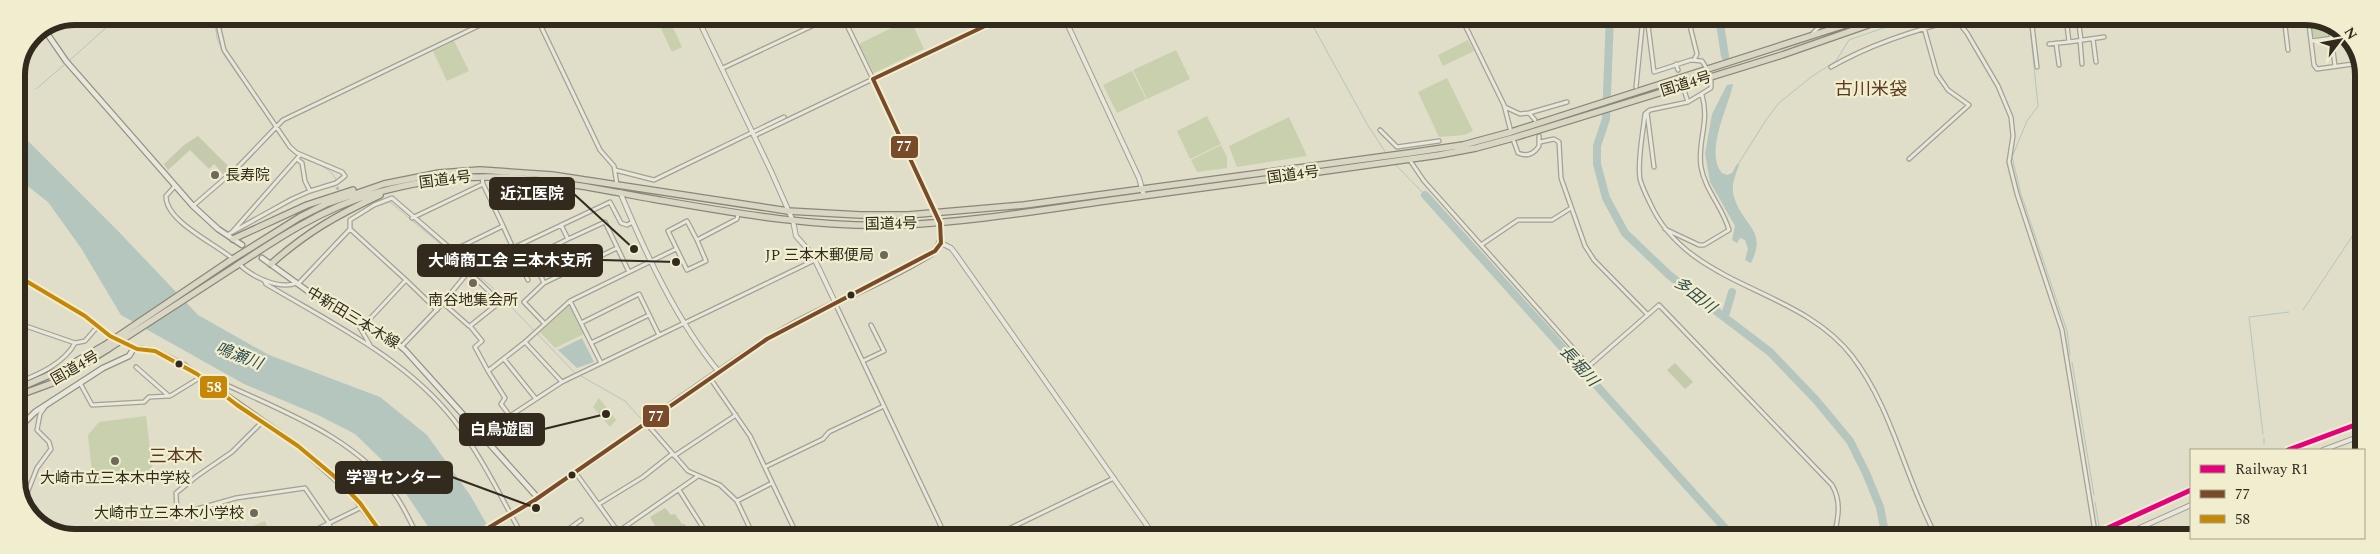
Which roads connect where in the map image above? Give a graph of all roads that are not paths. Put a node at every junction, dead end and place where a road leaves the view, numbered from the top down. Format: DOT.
graph roads {
  1 [pos="218,25"];
  2 [pos="480,25"];
  3 [pos="540,25"];
  4 [pos="701,25"];
  5 [pos="814,25"];
  6 [pos="847,25"];
  7 [pos="987,25"];
  8 [pos="1068,25"];
  9 [pos="1465,25"];
  10 [pos="1644,25"];
  11 [pos="1646,25"];
  12 [pos="1691,25"];
  13 [pos="1820,25"];
  14 [pos="1846,25"];
  15 [pos="1867,25"];
  16 [pos="1923,25"];
  17 [pos="1936,25"];
  18 [pos="1960,25"];
  19 [pos="2032,25"];
  20 [pos="2067,25"];
  21 [pos="2079,25"];
  22 [pos="2285,25"];
  23 [pos="2309,25"];
  24 [pos="1924,29"];
  25 [pos="47,33"];
  26 [pos="2331,33"];
  27 [pos="2104,37"];
  28 [pos="2337,37"];
  29 [pos="2332,38"];
  30 [pos="2093,39"];
  31 [pos="2080,40"];
  32 [pos="2311,41"];
  33 [pos="2069,42"];
  34 [pos="2056,43"];
  35 [pos="1790,44"];
  36 [pos="2049,44"];
  37 [pos="2288,50"];
  38 [pos="1694,60"];
  39 [pos="2096,62"];
  40 [pos="1676,64"];
  41 [pos="2082,64"];
  42 [pos="2353,64"];
  43 [pos="2059,65"];
  44 [pos="2335,66"];
  45 [pos="2037,67"];
  46 [pos="723,68"];
  47 [pos="1831,68"];
  48 [pos="1707,69"];
  49 [pos="1678,70"];
  50 [pos="1710,77"];
  51 [pos="873,80"];
  52 [pos="1636,87"];
  53 [pos="1685,93"];
  54 [pos="1702,94"];
  55 [pos="1621,100"];
  56 [pos="1567,102"];
  57 [pos="1688,102"];
  58 [pos="1504,105"];
  59 [pos="1647,112"];
  60 [pos="1529,113"];
  61 [pos="784,117"];
  62 [pos="1534,120"];
  63 [pos="274,127"];
  64 [pos="1380,130"];
  65 [pos="753,134"];
  66 [pos="1512,135"];
  67 [pos="1539,136"];
  68 [pos="1439,141"];
  69 [pos="1540,142"];
  70 [pos="1408,146"];
  71 [pos="1406,156"];
  72 [pos="299,157"];
  73 [pos="1909,159"];
  74 [pos="1654,167"];
  75 [pos="616,170"];
  76 [pos="482,176"];
  77 [pos="413,178"];
  78 [pos="483,184"];
  79 [pos="617,185"];
  80 [pos="175,186"];
  81 [pos="393,188"];
  82 [pos="310,191"];
  83 [pos="620,193"];
  84 [pos="1143,193"];
  85 [pos="193,206"];
  86 [pos="1571,208"];
  87 [pos="788,211"];
  88 [pos="347,213"];
  89 [pos="738,214"];
  90 [pos="936,214"];
  91 [pos="412,218"];
  92 [pos="350,220"];
  93 [pos="633,221"];
  94 [pos="793,221"];
  95 [pos="940,223"];
  96 [pos="561,225"];
  97 [pos="503,226"];
  98 [pos="350,229"];
  99 [pos="1664,229"];
  100 [pos="232,231"];
  101 [pos="230,237"];
  102 [pos="568,239"];
  103 [pos="696,240"];
  104 [pos="941,243"];
  105 [pos="242,245"];
  106 [pos="1482,245"];
  107 [pos="513,248"];
  108 [pos="617,248"];
  109 [pos="676,249"];
  110 [pos="452,251"];
  111 [pos="262,258"];
  112 [pos="815,260"];
  113 [pos="231,261"];
  114 [pos="652,261"];
  115 [pos="271,264"];
  116 [pos="238,265"];
  117 [pos="470,270"];
  118 [pos="629,272"];
  119 [pos="25,280"];
  120 [pos="264,280"];
  121 [pos="406,280"];
  122 [pos="528,280"];
  123 [pos="544,283"];
  124 [pos="298,284"];
  125 [pos="570,301"];
  126 [pos="835,302"];
  127 [pos="443,304"];
  128 [pos="437,310"];
  129 [pos="1647,314"];
  130 [pos="649,315"];
  131 [pos="355,319"];
  132 [pos="581,323"];
  133 [pos="366,324"];
  134 [pos="545,324"];
  135 [pos="683,324"];
  136 [pos="871,324"];
  137 [pos="25,326"];
  138 [pos="98,326"];
  139 [pos="470,326"];
  140 [pos="659,336"];
  141 [pos="526,342"];
  142 [pos="591,343"];
  143 [pos="75,344"];
  144 [pos="106,347"];
  145 [pos="372,347"];
  146 [pos="401,347"];
  147 [pos="134,348"];
  148 [pos="504,359"];
  149 [pos="863,362"];
  150 [pos="601,363"];
  151 [pos="136,367"];
  152 [pos="488,371"];
  153 [pos="719,372"];
  154 [pos="201,377"];
  155 [pos="710,378"];
  156 [pos="25,379"];
  157 [pos="562,382"];
  158 [pos="80,383"];
  159 [pos="25,385"];
  160 [pos="25,394"];
  161 [pos="170,396"];
  162 [pos="536,399"];
  163 [pos="49,403"];
  164 [pos="884,406"];
  165 [pos="736,415"];
  166 [pos="510,416"];
  167 [pos="25,422"];
  168 [pos="262,422"];
  169 [pos="646,423"];
  170 [pos="484,437"];
  171 [pos="2355,438"];
  172 [pos="2326,449"];
  173 [pos="673,455"];
  174 [pos="765,467"];
  175 [pos="575,472"];
  176 [pos="699,475"];
  177 [pos="1114,478"];
  178 [pos="772,483"];
  179 [pos="679,490"];
  180 [pos="27,492"];
  181 [pos="538,498"];
  182 [pos="738,500"];
  183 [pos="599,504"];
  184 [pos="2190,505"];
  185 [pos="362,506"];
  186 [pos="511,516"];
  187 [pos="581,520"];
  188 [pos="329,523"];
  189 [pos="317,529"];
  190 [pos="330,529"];
  191 [pos="378,529"];
  192 [pos="414,529"];
  193 [pos="487,529"];
  194 [pos="518,529"];
  195 [pos="570,529"];
  196 [pos="618,529"];
  197 [pos="622,529"];
  198 [pos="703,529"];
  199 [pos="751,529"];
  200 [pos="794,529"];
  201 [pos="942,529"];
  202 [pos="1009,529"];
  203 [pos="1149,529"];
  204 [pos="1835,529"];
  205 [pos="1933,529"];
  206 [pos="2095,529"];
  207 [pos="2137,529"];
  1 -- 63 [label="street"];
  2 -- 63 [label="street"];
  3 -- 75 [label="street"];
  4 -- 46 [label="street"];
  5 -- 46 [label="street"];
  6 -- 51 [label="street"];
  7 -- 51 [label="street"];
  8 -- 84 [label="street"];
  9 -- 58 [label="street"];
  10 -- 52 [label="street"];
  11 -- 40 [label="street"];
  12 -- 38 [label="street"];
  13 -- 35 [label="street"];
  14 -- 35 [label="highway, 国道4号"];
  15 -- 50 [label="highway, 国道4号"];
  16 -- 24 [label="street"];
  17 -- 24 [label="street"];
  18 -- 206 [label="street"];
  19 -- 45 [label="street"];
  20 -- 33 [label="street"];
  21 -- 31 [label="street"];
  22 -- 37 [label="street"];
  23 -- 32 [label="street"];
  24 -- 47 [label="street"];
  24 -- 73 [label="street"];
  25 -- 80 [label="main road"];
  26 -- 29 [label="street"];
  27 -- 30 [label="street"];
  28 -- 29 [label="street"];
  29 -- 32 [label="street"];
  29 -- 44 [label="street"];
  30 -- 31 [label="street"];
  30 -- 39 [label="street"];
  31 -- 33 [label="street"];
  31 -- 41 [label="street"];
  32 -- 44 [label="street"];
  33 -- 34 [label="street"];
  34 -- 36 [label="street"];
  34 -- 43 [label="street"];
  35 -- 48 [label="highway, 国道4号"];
  38 -- 40 [label="street"];
  38 -- 48 [label="street"];
  40 -- 49 [label="street"];
  42 -- 44 [label="street"];
  46 -- 65 [label="street"];
  48 -- 55 [label="highway, 国道4号"];
  50 -- 54 [label="street"];
  50 -- 55 [label="highway, 国道4号"];
  51 -- 65 [label="street"];
  51 -- 90 [label="street"];
  53 -- 57 [label="street"];
  54 -- 57 [label="street"];
  54 -- 99 [label="street"];
  55 -- 66 [label="highway, 国道4号"];
  55 -- 66 [label="highway, 国道4号"];
  56 -- 60 [label="street"];
  57 -- 59 [label="street"];
  58 -- 60 [label="street"];
  58 -- 66 [label="street"];
  59 -- 74 [label="street"];
  59 -- 99 [label="street"];
  60 -- 62 [label="street"];
  61 -- 65 [label="street"];
  63 -- 72 [label="street"];
  63 -- 85 [label="street"];
  64 -- 70 [label="street"];
  65 -- 75 [label="street"];
  65 -- 87 [label="street"];
  66 -- 69 [label="street"];
  66 -- 71 [label="highway, 国道4号"];
  67 -- 69 [label="street"];
  68 -- 70 [label="street"];
  69 -- 86 [label="street"];
  70 -- 71 [label="street"];
  71 -- 84 [label="highway, 国道4号"];
  71 -- 84 [label="highway, 国道4号"];
  71 -- 106 [label="street"];
  72 -- 82 [label="street"];
  72 -- 82 [label="street"];
  72 -- 100 [label="street"];
  75 -- 79 [label="street"];
  76 -- 78 [label="street"];
  76 -- 81 [label="highway, 国道4号"];
  76 -- 83 [label="highway, 国道4号"];
  77 -- 79 [label="highway, 国道4号"];
  77 -- 101 [label="highway"];
  77 -- 113 [label="highway, 国道4号"];
  78 -- 91 [label="street"];
  78 -- 97 [label="street"];
  79 -- 83 [label="street"];
  79 -- 87 [label="highway, 国道4号"];
  80 -- 85 [label="main road"];
  80 -- 113 [label="street"];
  81 -- 115 [label="highway"];
  81 -- 116 [label="highway, 国道4号"];
  82 -- 100 [label="street"];
  83 -- 89 [label="highway, 国道4号"];
  83 -- 93 [label="street"];
  84 -- 90 [label="highway, 国道4号"];
  84 -- 95 [label="highway, 国道4号"];
  85 -- 101 [label="main road"];
  86 -- 106 [label="street"];
  86 -- 129 [label="street"];
  87 -- 90 [label="highway, 国道4号"];
  87 -- 94 [label="street"];
  88 -- 92 [label="street"];
  89 -- 94 [label="highway, 国道4号"];
  89 -- 103 [label="street"];
  90 -- 95 [label="main road"];
  91 -- 92 [label="street"];
  91 -- 110 [label="street"];
  92 -- 98 [label="street"];
  93 -- 96 [label="street"];
  93 -- 114 [label="street"];
  94 -- 95 [label="highway, 国道4号"];
  94 -- 112 [label="street"];
  95 -- 104 [label="main road"];
  96 -- 102 [label="street"];
  96 -- 107 [label="street"];
  97 -- 107 [label="street"];
  97 -- 110 [label="street"];
  98 -- 121 [label="street"];
  98 -- 124 [label="street"];
  99 -- 205 [label="street"];
  100 -- 101 [label="street"];
  101 -- 105 [label="main road"];
  102 -- 108 [label="street"];
  102 -- 123 [label="street"];
  103 -- 109 [label="street"];
  103 -- 109 [label="street"];
  104 -- 126 [label="main road"];
  104 -- 177 [label="street"];
  106 -- 129 [label="street"];
  107 -- 117 [label="street"];
  107 -- 122 [label="street"];
  108 -- 118 [label="street"];
  108 -- 123 [label="street"];
  109 -- 114 [label="street"];
  110 -- 117 [label="street"];
  111 -- 115 [label="main road, 中新田三本木線"];
  112 -- 126 [label="street"];
  112 -- 135 [label="street"];
  113 -- 144 [label="highway, 国道4号, bridge"];
  114 -- 118 [label="street"];
  114 -- 135 [label="street"];
  115 -- 124 [label="main road, 中新田三本木線"];
  116 -- 120 [label="street"];
  116 -- 144 [label="highway, 国道4号, bridge"];
  117 -- 127 [label="street"];
  117 -- 139 [label="street"];
  118 -- 125 [label="street"];
  119 -- 138 [label="street"];
  120 -- 124 [label="street"];
  120 -- 145 [label="street"];
  121 -- 128 [label="street"];
  121 -- 133 [label="street"];
  123 -- 134 [label="street"];
  124 -- 131 [label="main road, 中新田三本木線"];
  125 -- 132 [label="street"];
  125 -- 134 [label="street"];
  126 -- 149 [label="street"];
  126 -- 153 [label="main road"];
  127 -- 128 [label="street"];
  127 -- 139 [label="street"];
  128 -- 146 [label="street"];
  129 -- 204 [label="street"];
  130 -- 132 [label="street"];
  130 -- 140 [label="street"];
  130 -- 142 [label="street"];
  131 -- 133 [label="main road, 中新田三本木線"];
  131 -- 145 [label="street"];
  132 -- 142 [label="street"];
  133 -- 146 [label="main road, 中新田三本木線"];
  134 -- 141 [label="street"];
  135 -- 140 [label="street"];
  135 -- 153 [label="street"];
  136 -- 149 [label="street"];
  137 -- 143 [label="street"];
  138 -- 143 [label="street"];
  138 -- 147 [label="street"];
  139 -- 152 [label="street"];
  140 -- 150 [label="street"];
  141 -- 148 [label="street"];
  141 -- 157 [label="street"];
  142 -- 150 [label="street"];
  143 -- 156 [label="street"];
  144 -- 159 [label="highway, 国道4号"];
  144 -- 160 [label="highway, 国道4号"];
  145 -- 186 [label="street"];
  146 -- 170 [label="main road, 中新田三本木線"];
  147 -- 154 [label="main road"];
  147 -- 158 [label="main road"];
  148 -- 152 [label="street"];
  148 -- 162 [label="street"];
  149 -- 164 [label="street"];
  150 -- 157 [label="street"];
  151 -- 161 [label="street"];
  152 -- 166 [label="street"];
  153 -- 155 [label="main road"];
  154 -- 161 [label="street"];
  154 -- 168 [label="main road"];
  154 -- 192 [label="street"];
  155 -- 165 [label="street"];
  155 -- 169 [label="main road"];
  157 -- 162 [label="street"];
  158 -- 161 [label="street"];
  158 -- 163 [label="main road"];
  162 -- 166 [label="street"];
  163 -- 167 [label="main road"];
  163 -- 180 [label="street"];
  164 -- 174 [label="street"];
  164 -- 201 [label="street"];
  165 -- 173 [label="street"];
  165 -- 174 [label="street"];
  166 -- 170 [label="street"];
  168 -- 185 [label="main road"];
  168 -- 188 [label="street"];
  169 -- 173 [label="street"];
  169 -- 175 [label="main road"];
  170 -- 181 [label="main road, 中新田三本木線"];
  171 -- 172 [label="street"];
  173 -- 176 [label="street"];
  173 -- 183 [label="street"];
  174 -- 178 [label="street"];
  175 -- 181 [label="main road"];
  175 -- 183 [label="street"];
  176 -- 179 [label="street"];
  176 -- 182 [label="street"];
  177 -- 202 [label="street"];
  177 -- 203 [label="street"];
  178 -- 182 [label="street"];
  178 -- 200 [label="street"];
  179 -- 197 [label="street"];
  179 -- 198 [label="street"];
  181 -- 186 [label="main road"];
  182 -- 199 [label="street"];
  183 -- 196 [label="street"];
  184 -- 207 [label="street"];
  185 -- 188 [label="street"];
  185 -- 191 [label="main road"];
  186 -- 193 [label="main road"];
  186 -- 194 [label="street"];
  187 -- 195 [label="street"];
  188 -- 189 [label="street"];
  188 -- 190 [label="street"];
}
